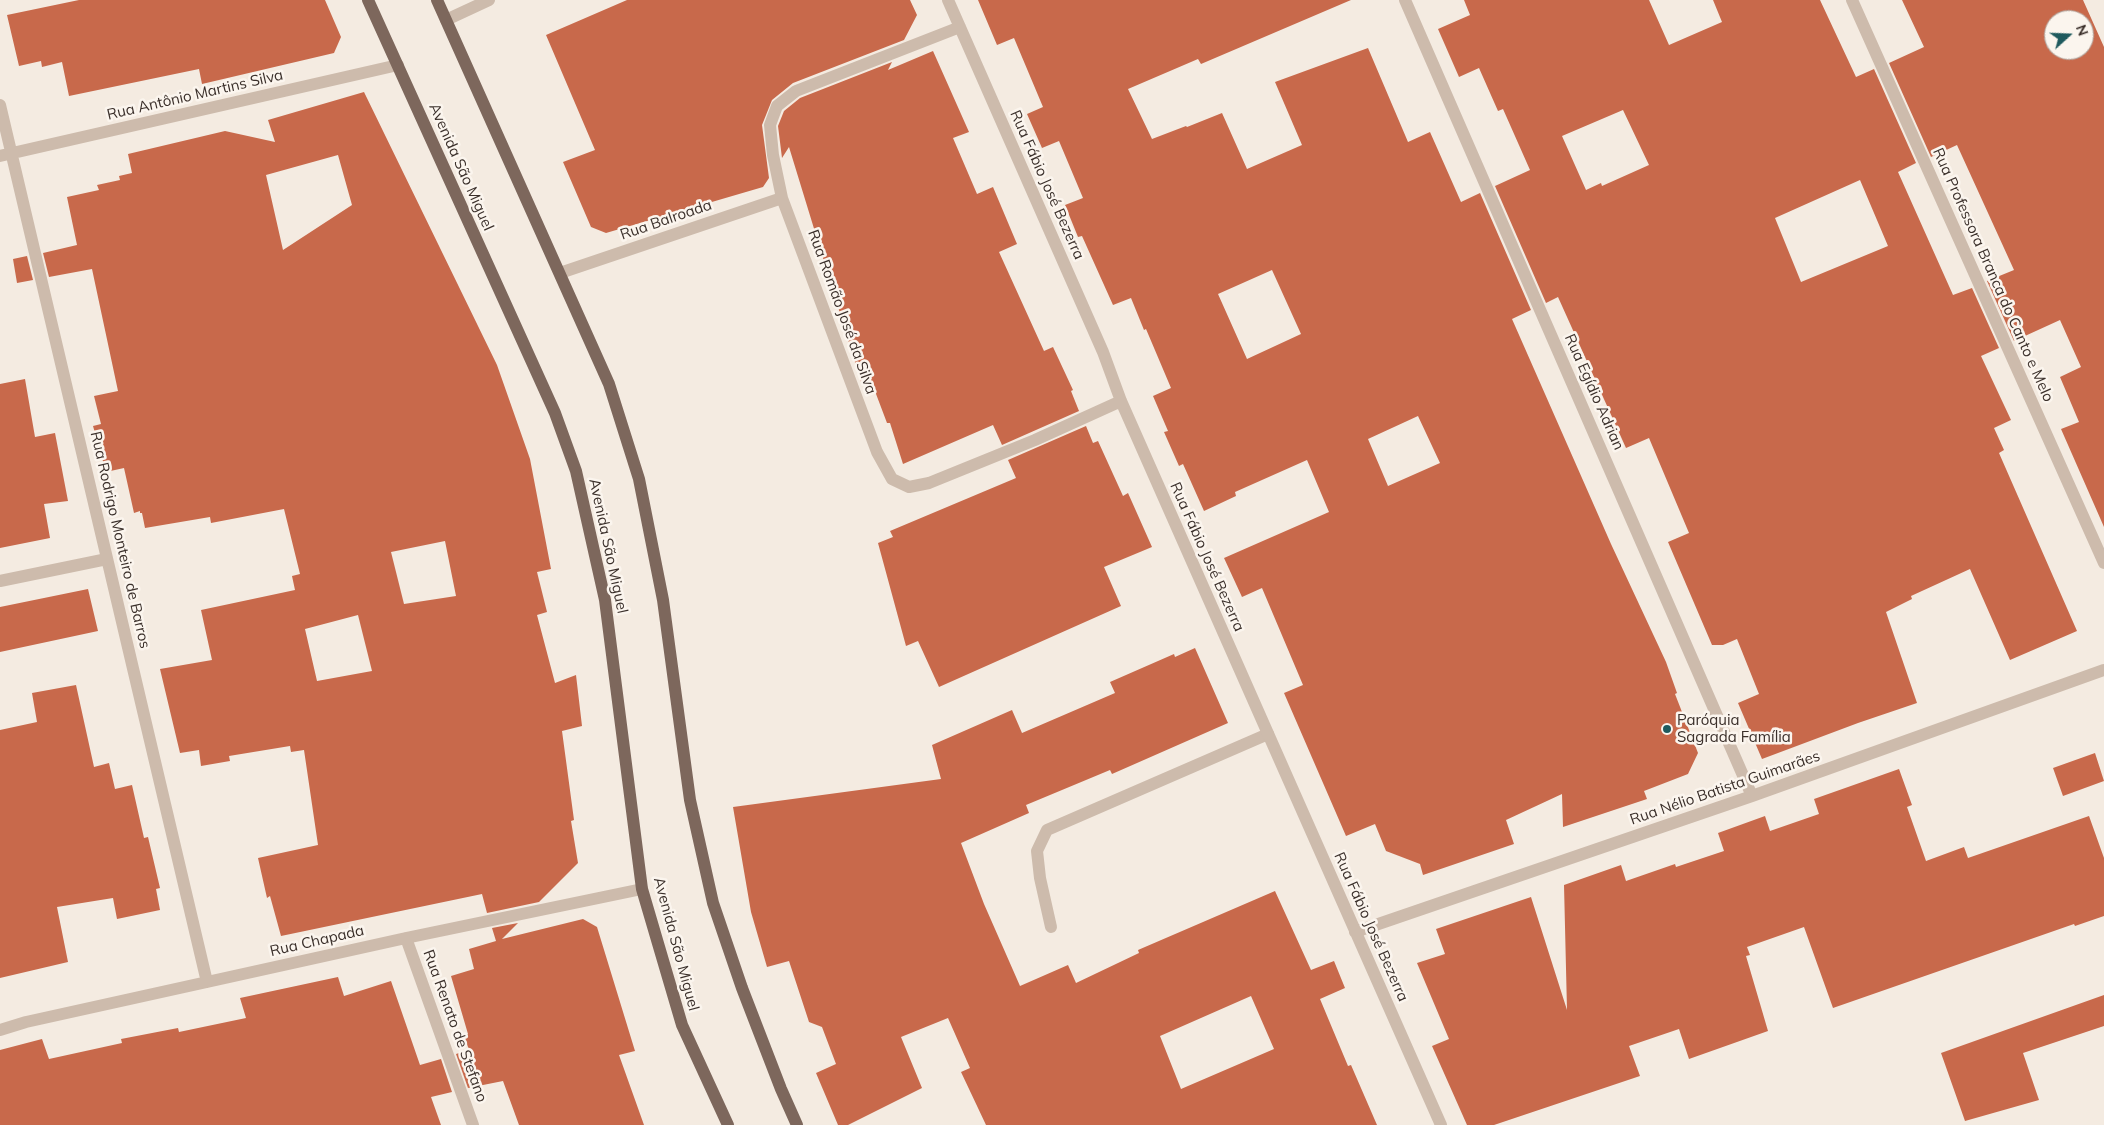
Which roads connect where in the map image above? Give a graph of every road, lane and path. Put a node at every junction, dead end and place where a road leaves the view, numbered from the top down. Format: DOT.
graph roads {
  1 [pos="368,0"];
  2 [pos="437,0"];
  3 [pos="489,0"];
  4 [pos="948,0"];
  5 [pos="1405,0"];
  6 [pos="1852,0"];
  7 [pos="446,20"];
  8 [pos="960,27"];
  9 [pos="398,65"];
  10 [pos="0,105"];
  11 [pos="6,155"];
  12 [pos="782,198"];
  13 [pos="560,273"];
  14 [pos="1121,401"];
  15 [pos="107,559"];
  16 [pos="2104,563"];
  17 [pos="0,581"];
  18 [pos="2104,670"];
  19 [pos="1268,734"];
  20 [pos="1752,796"];
  21 [pos="642,890"];
  22 [pos="1051,927"];
  23 [pos="1354,932"];
  24 [pos="406,938"];
  25 [pos="208,982"];
  26 [pos="0,1030"];
  27 [pos="473,1125"];
  28 [pos="728,1125"];
  29 [pos="797,1125"];
  30 [pos="1442,1125"];
  1 -- 9 [label="main road, Avenida São Miguel"];
  2 -- 7 [label="main road"];
  3 -- 7 [label="street"];
  4 -- 8 [label="street, Rua Fábio José Bezerra"];
  5 -- 20 [label="street, Rua Egídio Adrian"];
  6 -- 16 [label="street, Rua Professora Branca do Canto e Melo"];
  7 -- 13 [label="main road"];
  8 -- 12 [label="street, Rua Romão José da Silva"];
  8 -- 14 [label="street, Rua Fábio José Bezerra"];
  9 -- 11 [label="street, Rua Antônio Martins Silva"];
  9 -- 21 [label="main road, Avenida São Miguel"];
  10 -- 11 [label="street, Rua Rodrigo Monteiro de Barros"];
  11 -- 15 [label="street, Rua Rodrigo Monteiro de Barros"];
  12 -- 13 [label="street, Rua Balroada"];
  12 -- 14 [label="street, Rua Romão José da Silva"];
  13 -- 29 [label="main road"];
  14 -- 19 [label="street, Rua Fábio José Bezerra"];
  15 -- 17 [label="street"];
  15 -- 25 [label="street, Rua Rodrigo Monteiro de Barros"];
  18 -- 20 [label="street, Rua Nélio Batista Guimarães"];
  19 -- 22 [label="street"];
  19 -- 23 [label="street, Rua Fábio José Bezerra"];
  20 -- 23 [label="street, Rua Nélio Batista Guimarães"];
  21 -- 24 [label="street, Rua Chapada"];
  21 -- 28 [label="main road, Avenida São Miguel"];
  23 -- 30 [label="street, Rua Fábio José Bezerra"];
  24 -- 25 [label="street, Rua Chapada"];
  24 -- 27 [label="street, Rua Renato de Stefano"];
  25 -- 26 [label="street, Rua Chapada"];
}
